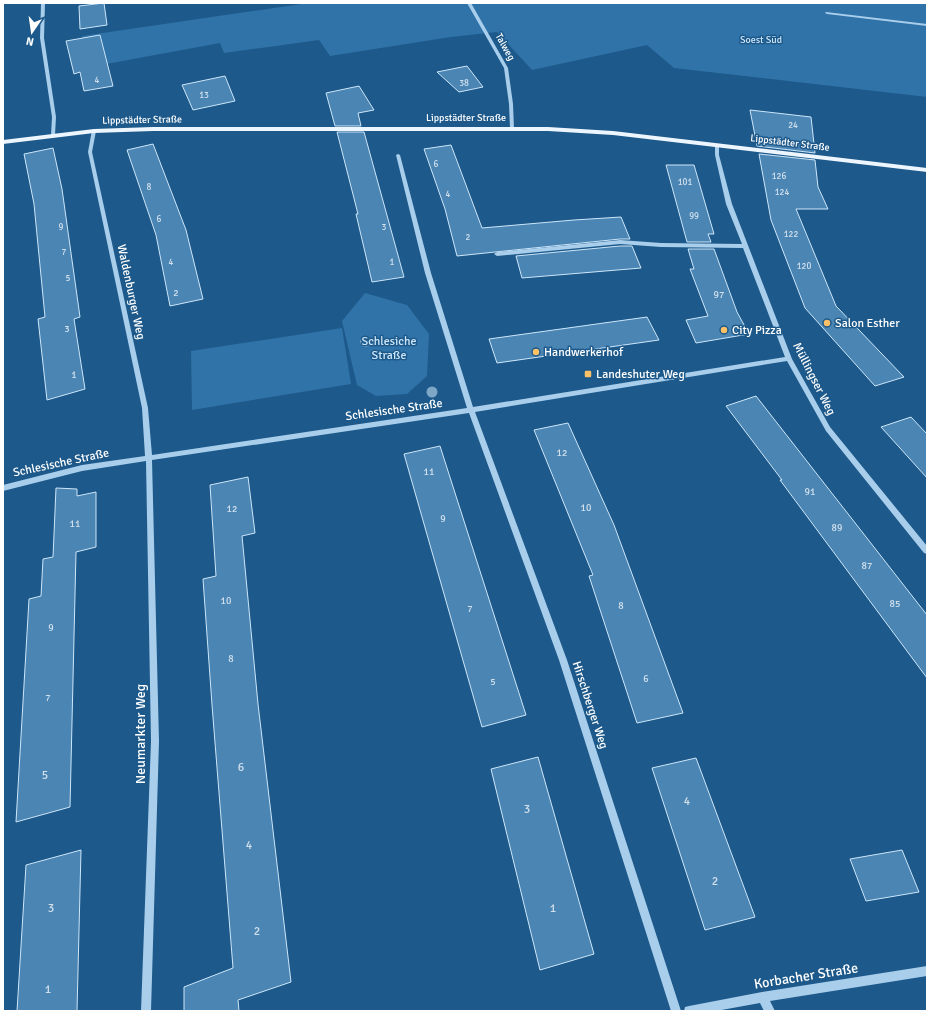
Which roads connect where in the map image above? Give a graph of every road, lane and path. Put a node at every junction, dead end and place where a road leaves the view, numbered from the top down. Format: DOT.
graph roads {
  1 [pos="43,3"];
  2 [pos="469,3"];
  3 [pos="827,13"];
  4 [pos="927,25"];
  5 [pos="512,128"];
  6 [pos="94,131"];
  7 [pos="53,135"];
  8 [pos="3,142"];
  9 [pos="718,144"];
  10 [pos="398,155"];
  11 [pos="927,170"];
  12 [pos="745,246"];
  13 [pos="497,254"];
  14 [pos="789,360"];
  15 [pos="471,410"];
  16 [pos="150,458"];
  17 [pos="3,488"];
  18 [pos="927,551"];
  19 [pos="927,970"];
  20 [pos="762,997"];
  21 [pos="146,1011"];
  22 [pos="676,1011"];
  23 [pos="689,1011"];
  24 [pos="770,1011"];
  1 -- 7 [label="street"];
  2 -- 5 [label="street, Talweg"];
  3 -- 4 [label="street"];
  5 -- 6 [label="main road, Lippstädter Straße"];
  5 -- 9 [label="main road, Lippstädter Straße"];
  6 -- 7 [label="main road, Lippstädter Straße"];
  6 -- 16 [label="street, Waldenburger Weg"];
  7 -- 8 [label="main road, Lippstädter Straße"];
  9 -- 11 [label="main road, Lippstädter Straße"];
  9 -- 12 [label="street, Müllingser Weg"];
  10 -- 15 [label="street"];
  12 -- 13 [label="street"];
  12 -- 14 [label="street, Müllingser Weg"];
  14 -- 15 [label="street, Schlesische Straße"];
  14 -- 18 [label="street, Müllingser Weg"];
  15 -- 16 [label="street, Schlesische Straße"];
  15 -- 22 [label="street, Hirschberger Weg"];
  16 -- 17 [label="street, Schlesische Straße"];
  16 -- 21 [label="street, Neumarkter Weg"];
  19 -- 20 [label="street, Korbacher Straße"];
  20 -- 23 [label="street, Korbacher Straße"];
  20 -- 24 [label="street"];
}
